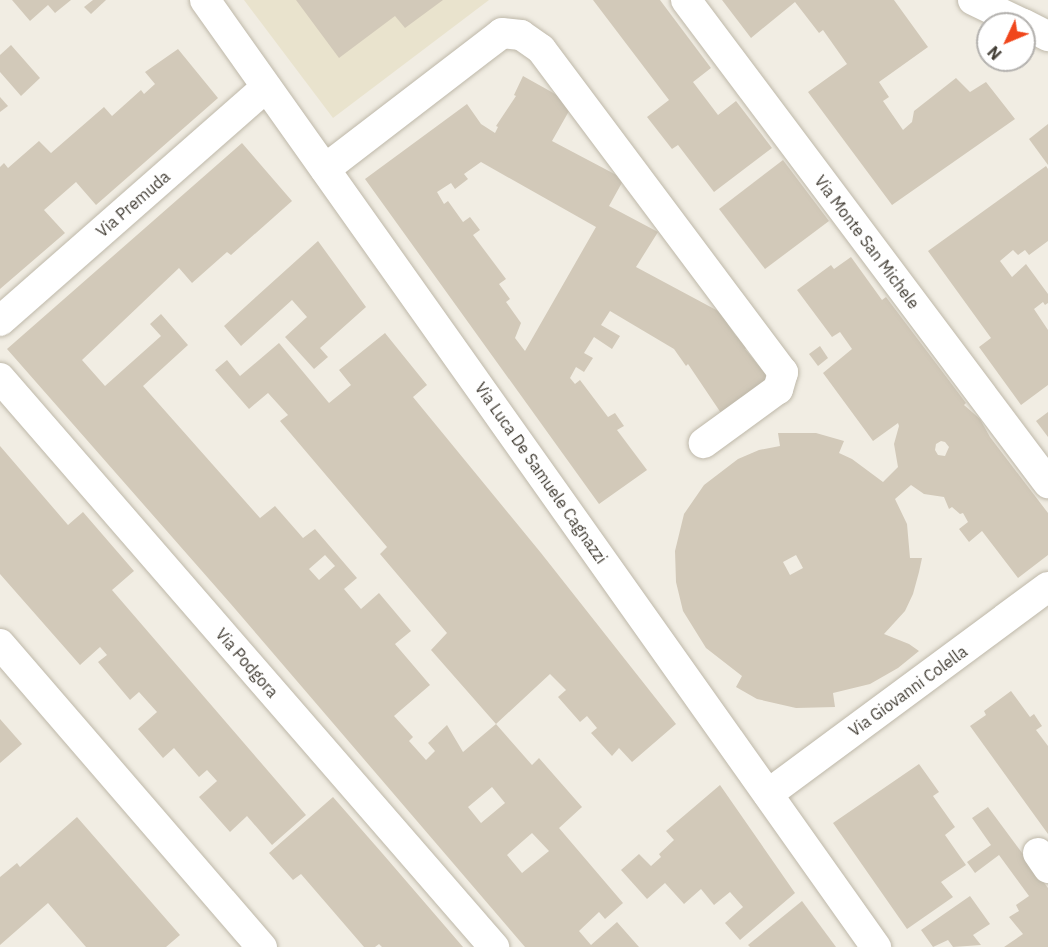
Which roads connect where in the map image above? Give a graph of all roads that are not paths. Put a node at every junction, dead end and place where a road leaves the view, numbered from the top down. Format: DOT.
graph roads {
  1 [pos="205,0"];
  2 [pos="686,0"];
  3 [pos="973,0"];
  4 [pos="998,12"];
  5 [pos="266,87"];
  6 [pos="325,169"];
  7 [pos="0,321"];
  8 [pos="0,378"];
  9 [pos="704,443"];
  10 [pos="1048,483"];
  11 [pos="1048,587"];
  12 [pos="0,644"];
  13 [pos="768,794"];
  14 [pos="262,947"];
  15 [pos="494,947"];
  16 [pos="876,947"];
  1 -- 5 [label="street, Via Luca De Samuele Cagnazzi"];
  2 -- 10 [label="street, Via Monte San Michele"];
  3 -- 4 [label="street"];
  5 -- 6 [label="street, Via Luca De Samuele Cagnazzi"];
  5 -- 7 [label="street, Via Premuda"];
  6 -- 9 [label="street"];
  6 -- 13 [label="street, Via Luca De Samuele Cagnazzi"];
  8 -- 15 [label="street, Via Podgora"];
  11 -- 13 [label="street, Via Giovanni Colella"];
  12 -- 14 [label="street"];
  13 -- 16 [label="street, Via Luca De Samuele Cagnazzi"];
}
